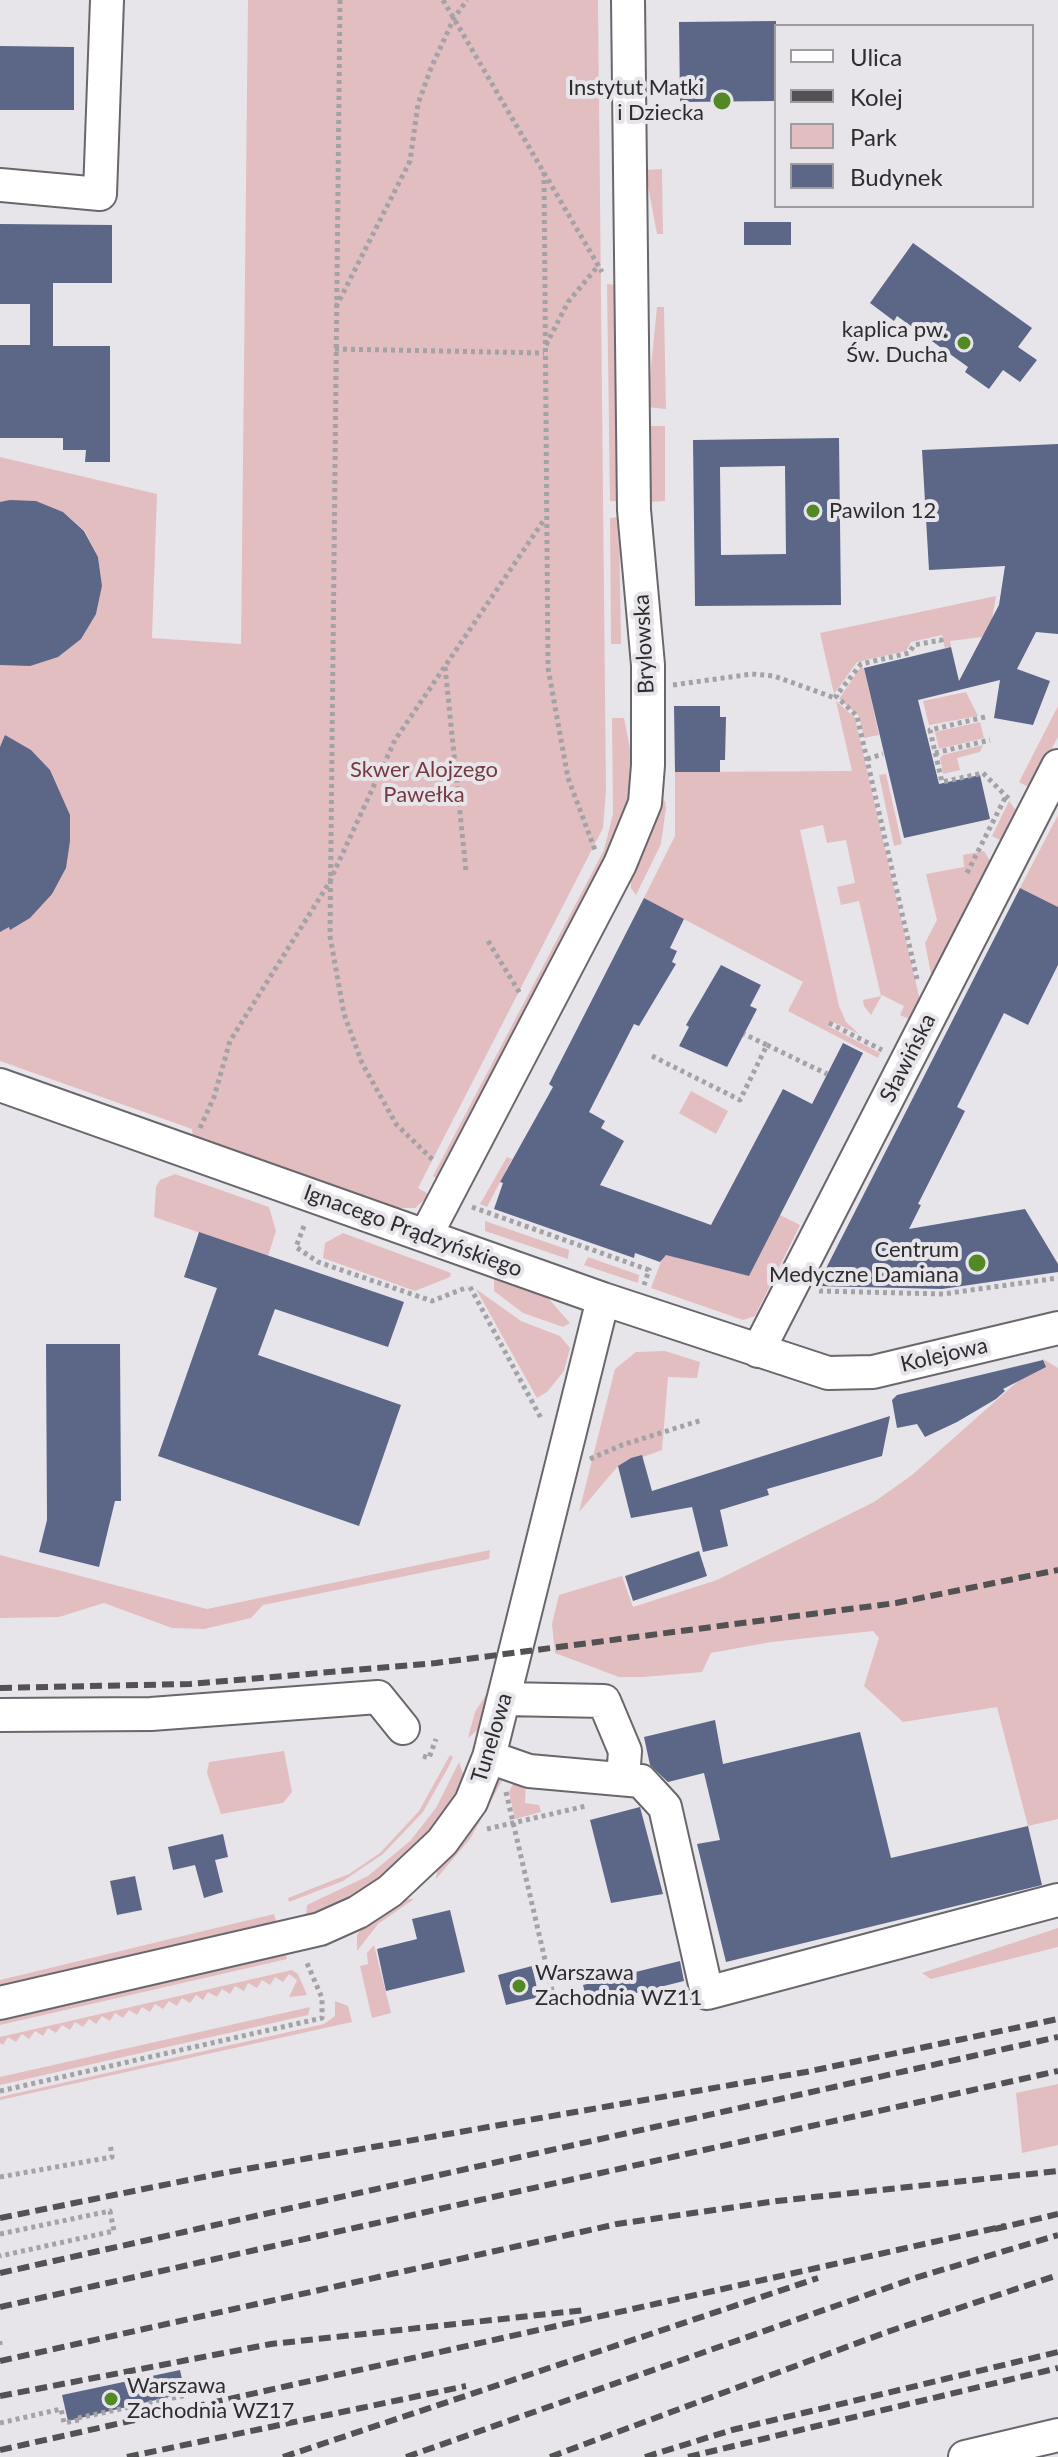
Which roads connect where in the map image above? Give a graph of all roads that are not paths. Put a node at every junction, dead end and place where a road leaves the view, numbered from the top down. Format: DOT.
graph roads {
  1 [pos="107,0"];
  2 [pos="628,0"];
  3 [pos="0,185"];
  4 [pos="1058,766"];
  5 [pos="0,1085"];
  6 [pos="426,1235"];
  7 [pos="603,1299"];
  8 [pos="1058,1328"];
  9 [pos="758,1351"];
  10 [pos="828,1373"];
  11 [pos="505,1699"];
  12 [pos="0,1715"];
  13 [pos="403,1728"];
  14 [pos="489,1757"];
  15 [pos="612,1778"];
  16 [pos="1058,1900"];
  17 [pos="0,2003"];
  18 [pos="1058,2435"];
  19 [pos="965,2457"];
  1 -- 3 [label="street"];
  2 -- 6 [label="street, Brylowska"];
  4 -- 9 [label="street, Sławińska"];
  5 -- 6 [label="street, Ignacego Prądzyńskiego"];
  6 -- 7 [label="street, Ignacego Prądzyńskiego"];
  7 -- 9 [label="street, Ignacego Prądzyńskiego"];
  7 -- 11 [label="street, Tunelowa"];
  8 -- 10 [label="street, Kolejowa"];
  9 -- 10 [label="street, Ignacego Prądzyńskiego"];
  11 -- 14 [label="street, Tunelowa"];
  11 -- 15 [label="street"];
  12 -- 13 [label="street"];
  14 -- 15 [label="street"];
  14 -- 17 [label="street, Tunelowa"];
  15 -- 16 [label="street"];
  18 -- 19 [label="street"];
}
